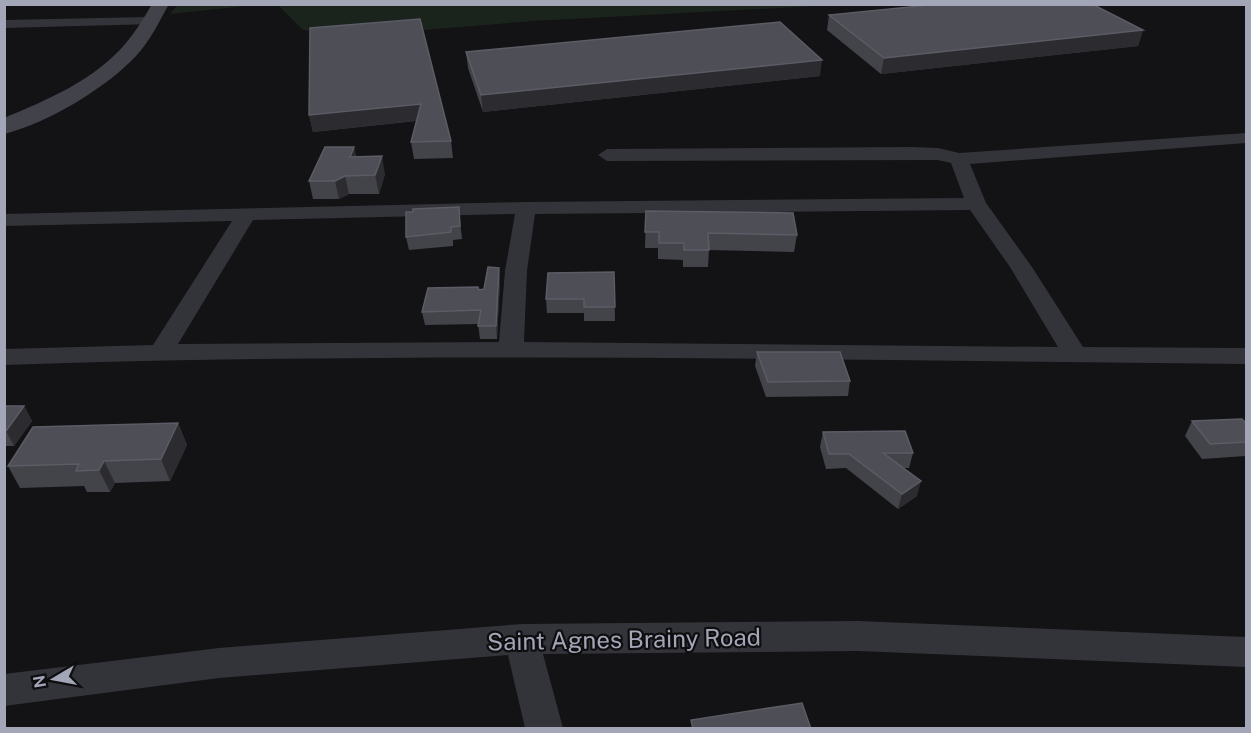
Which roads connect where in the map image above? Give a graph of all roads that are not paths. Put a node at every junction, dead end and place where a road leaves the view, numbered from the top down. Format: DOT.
graph roads {
  1 [pos="156,13"];
  2 [pos="4,24"];
  3 [pos="4,127"];
  4 [pos="1246,138"];
  5 [pos="607,155"];
  6 [pos="959,159"];
  7 [pos="976,204"];
  8 [pos="526,208"];
  9 [pos="247,213"];
  10 [pos="4,220"];
  11 [pos="511,350"];
  12 [pos="161,352"];
  13 [pos="1076,355"];
  14 [pos="1246,356"];
  15 [pos="4,357"];
  16 [pos="522,639"];
  17 [pos="1246,652"];
  18 [pos="4,690"];
  19 [pos="544,729"];
  1 -- 2 [label="street"];
  1 -- 3 [label="main road"];
  4 -- 6 [label="street"];
  5 -- 6 [label="street"];
  6 -- 7 [label="street"];
  7 -- 8 [label="street"];
  7 -- 13 [label="street"];
  8 -- 9 [label="street"];
  8 -- 11 [label="street"];
  9 -- 10 [label="street"];
  9 -- 12 [label="street"];
  11 -- 12 [label="street"];
  11 -- 13 [label="street"];
  12 -- 15 [label="street"];
  13 -- 14 [label="street"];
  16 -- 17 [label="street, Saint Agnes Brainy Road"];
  16 -- 18 [label="street, Saint Agnes Brainy Road"];
  16 -- 19 [label="street"];
}
